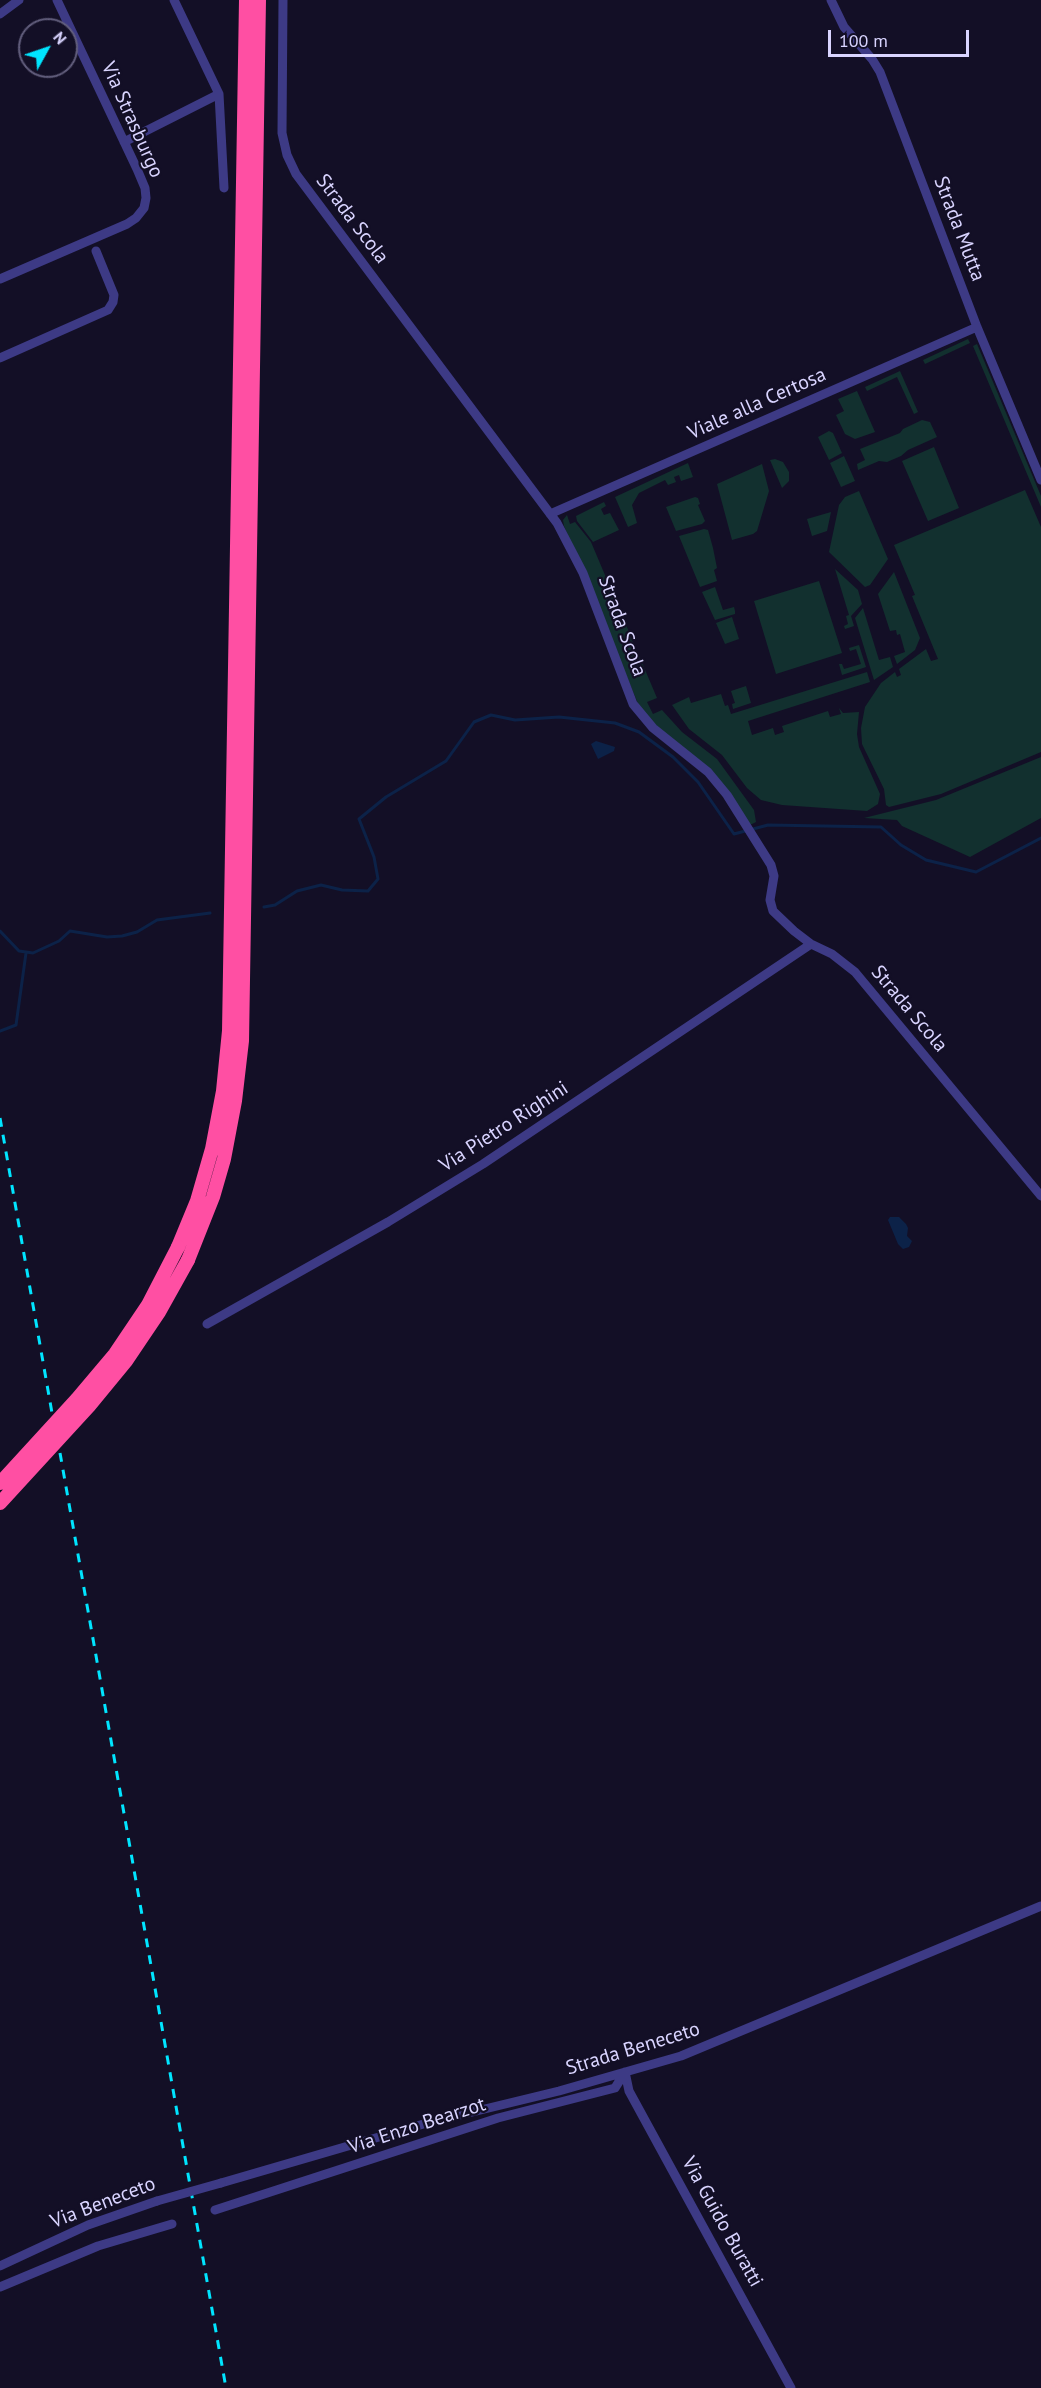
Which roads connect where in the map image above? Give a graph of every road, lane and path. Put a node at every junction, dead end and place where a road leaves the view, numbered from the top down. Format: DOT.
graph roads {
  1 [pos="19,0"];
  2 [pos="57,0"];
  3 [pos="174,0"];
  4 [pos="246,0"];
  5 [pos="260,0"];
  6 [pos="283,0"];
  7 [pos="831,0"];
  8 [pos="0,14"];
  9 [pos="219,94"];
  10 [pos="124,142"];
  11 [pos="224,188"];
  12 [pos="103,234"];
  13 [pos="80,244"];
  14 [pos="96,251"];
  15 [pos="0,279"];
  16 [pos="977,327"];
  17 [pos="0,358"];
  18 [pos="1041,480"];
  19 [pos="550,514"];
  20 [pos="811,944"];
  21 [pos="1041,1196"];
  22 [pos="207,1324"];
  23 [pos="0,1483"];
  24 [pos="0,1503"];
  25 [pos="1041,1906"];
  26 [pos="625,2072"];
  27 [pos="221,2183"];
  28 [pos="215,2210"];
  29 [pos="172,2224"];
  30 [pos="0,2266"];
  31 [pos="0,2287"];
  32 [pos="791,2388"];
  1 -- 8 [label="street"];
  2 -- 10 [label="street, Via Strasburgo"];
  3 -- 9 [label="street"];
  4 -- 23 [label="highway, bridge"];
  5 -- 24 [label="highway, bridge"];
  6 -- 19 [label="street, Strada Scola"];
  7 -- 16 [label="street, Strada Mutta"];
  9 -- 10 [label="street"];
  9 -- 11 [label="street"];
  10 -- 12 [label="street, Via Strasburgo"];
  12 -- 13 [label="street, Via Strasburgo"];
  12 -- 14 [label="street"];
  13 -- 14 [label="street"];
  13 -- 15 [label="street, Via Strasburgo"];
  14 -- 17 [label="street"];
  16 -- 18 [label="street, Strada Mutta"];
  16 -- 19 [label="street, Viale alla Certosa"];
  19 -- 20 [label="street, Strada Scola"];
  20 -- 21 [label="street, Strada Scola"];
  20 -- 22 [label="street, Via Pietro Righini"];
  25 -- 26 [label="street, Strada Beneceto"];
  26 -- 27 [label="street, Strada Beneceto"];
  26 -- 28 [label="street, Via Enzo Bearzot"];
  26 -- 32 [label="street, Via Guido Buratti"];
  27 -- 30 [label="street, Via Beneceto, bridge"];
  29 -- 31 [label="street"];
}
